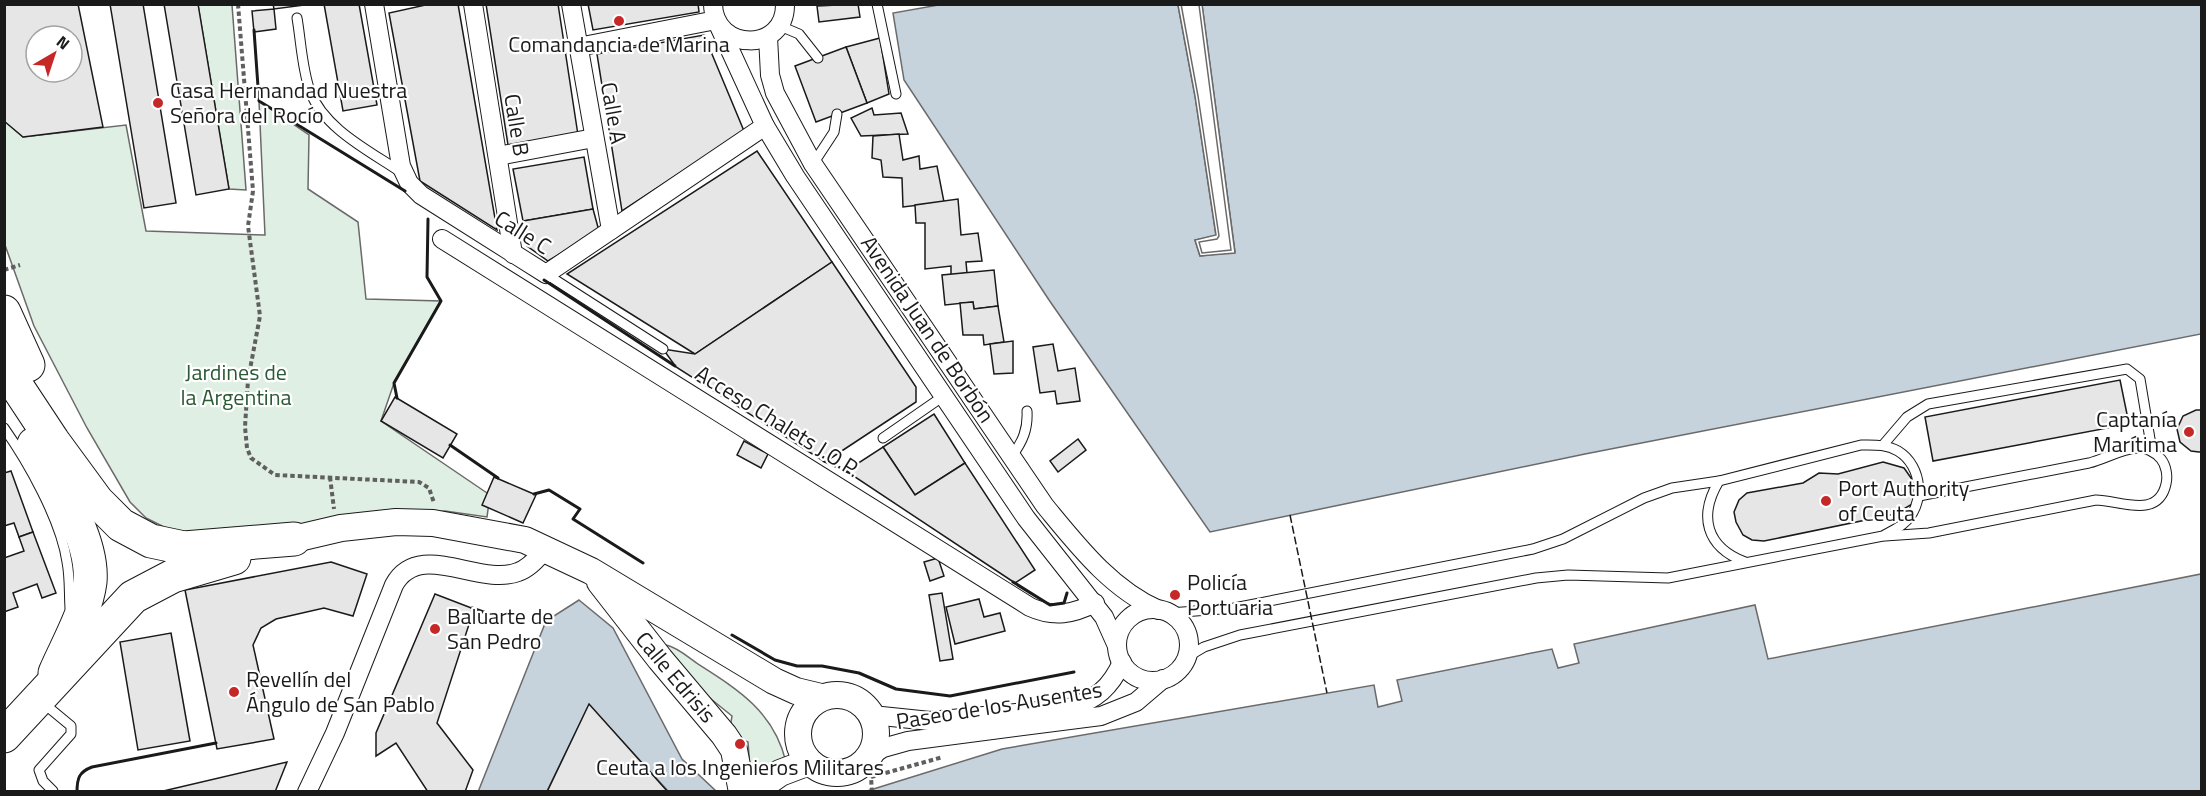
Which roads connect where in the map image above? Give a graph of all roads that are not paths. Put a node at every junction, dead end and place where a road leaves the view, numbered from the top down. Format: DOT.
graph roads {
  1 [pos="374,4"];
  2 [pos="473,4"];
  3 [pos="571,4"];
  4 [pos="785,4"];
  5 [pos="877,4"];
  6 [pos="716,17"];
  7 [pos="297,18"];
  8 [pos="774,31"];
  9 [pos="578,47"];
  10 [pos="818,58"];
  11 [pos="896,94"];
  12 [pos="837,114"];
  13 [pos="765,126"];
  14 [pos="594,138"];
  15 [pos="498,156"];
  16 [pos="813,164"];
  17 [pos="404,175"];
  18 [pos="611,230"];
  19 [pos="442,239"];
  20 [pos="513,254"];
  21 [pos="546,274"];
  22 [pos="4,312"];
  23 [pos="4,346"];
  24 [pos="663,349"];
  25 [pos="945,395"];
  26 [pos="4,396"];
  27 [pos="1027,411"];
  28 [pos="4,428"];
  29 [pos="883,438"];
  30 [pos="1883,445"];
  31 [pos="2152,451"];
  32 [pos="1012,456"];
  33 [pos="1719,481"];
  34 [pos="87,488"];
  35 [pos="1919,496"];
  36 [pos="1882,536"];
  37 [pos="294,539"];
  38 [pos="546,549"];
  39 [pos="1746,563"];
  40 [pos="591,570"];
  41 [pos="1095,603"];
  42 [pos="1165,611"];
  43 [pos="68,641"];
  44 [pos="1119,654"];
  45 [pos="1187,657"];
  46 [pos="1163,679"];
  47 [pos="43,697"];
  48 [pos="821,697"];
  49 [pos="872,715"];
  50 [pos="4,736"];
  51 [pos="862,772"];
  52 [pos="823,775"];
  53 [pos="53,791"];
  54 [pos="307,792"];
  55 [pos="742,792"];
  56 [pos="753,792"];
  1 -- 17 [label="street"];
  2 -- 15 [label="street, Calle B"];
  3 -- 9 [label="street, Calle A"];
  4 -- 8 [label="street, Avenida Juan de Borbón"];
  5 -- 11 [label="lane"];
  6 -- 8 [label="street"];
  6 -- 9 [label="street"];
  6 -- 13 [label="street, Avenida Juan de Borbón"];
  7 -- 17 [label="lane"];
  8 -- 10 [label="lane"];
  8 -- 16 [label="street, Avenida Juan de Borbón"];
  9 -- 14 [label="street, Calle A"];
  12 -- 16 [label="lane"];
  13 -- 18 [label="street, Calle C"];
  13 -- 25 [label="street, Avenida Juan de Borbón"];
  14 -- 15 [label="street"];
  14 -- 18 [label="street, Calle A"];
  15 -- 20 [label="street, Calle B"];
  16 -- 32 [label="street, Avenida Juan de Borbón"];
  17 -- 20 [label="street, Calle C"];
  18 -- 21 [label="street, Calle C"];
  19 -- 41 [label="street, Acceso Chalets J.O.P."];
  20 -- 21 [label="street, Calle C"];
  21 -- 24 [label="lane"];
  22 -- 34 [label="highway"];
  23 -- 34 [label="highway"];
  25 -- 29 [label="lane"];
  25 -- 41 [label="street, Avenida Juan de Borbón"];
  26 -- 43 [label="highway"];
  27 -- 32 [label="lane"];
  28 -- 43 [label="lane"];
  30 -- 31 [label="lane"];
  30 -- 33 [label="lane"];
  30 -- 35 [label="lane"];
  31 -- 35 [label="lane"];
  31 -- 36 [label="lane"];
  32 -- 42 [label="street, Avenida Juan de Borbón"];
  33 -- 39 [label="lane"];
  33 -- 42 [label="lane"];
  34 -- 37 [label="highway"];
  35 -- 36 [label="lane"];
  36 -- 39 [label="lane"];
  37 -- 38 [label="main road"];
  37 -- 47 [label="highway"];
  38 -- 40 [label="main road"];
  38 -- 54 [label="street"];
  39 -- 45 [label="lane"];
  40 -- 48 [label="main road"];
  40 -- 55 [label="main road, Calle Edrisis"];
  41 -- 44 [label="street, Avenida Juan de Borbón"];
  42 -- 44 [label="street"];
  42 -- 45 [label="street"];
  43 -- 47 [label="highway"];
  44 -- 46 [label="street"];
  44 -- 49 [label="street, Paseo de los Ausentes"];
  45 -- 46 [label="street"];
  46 -- 51 [label="street, Paseo de los Ausentes"];
  47 -- 50 [label="highway"];
  47 -- 53 [label="lane"];
  48 -- 49 [label="main road"];
  48 -- 52 [label="main road"];
  49 -- 51 [label="main road"];
  51 -- 52 [label="main road"];
  52 -- 56 [label="main road"];
}
